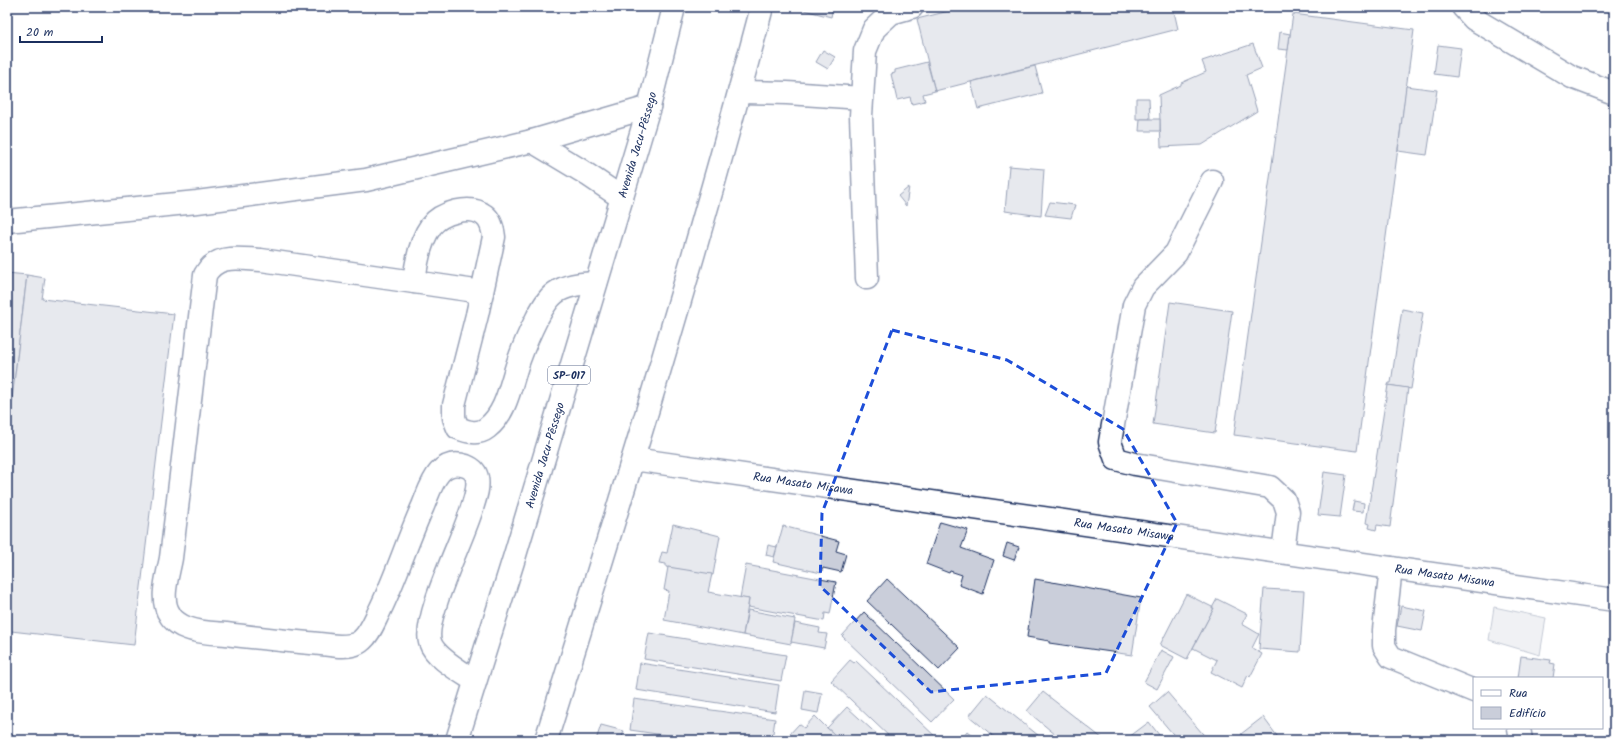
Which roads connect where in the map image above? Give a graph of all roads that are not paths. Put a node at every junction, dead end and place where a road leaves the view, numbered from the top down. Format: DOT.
graph roads {
  1 [pos="674,7"];
  2 [pos="762,7"];
  3 [pos="912,7"];
  4 [pos="1463,7"];
  5 [pos="740,92"];
  6 [pos="1614,93"];
  7 [pos="862,98"];
  8 [pos="648,107"];
  9 [pos="532,141"];
  10 [pos="1212,181"];
  11 [pos="622,198"];
  12 [pos="7,220"];
  13 [pos="868,278"];
  14 [pos="414,282"];
  15 [pos="596,283"];
  16 [pos="482,292"];
  17 [pos="633,459"];
  18 [pos="1283,552"];
  19 [pos="1391,568"];
  20 [pos="1614,600"];
  21 [pos="475,681"];
  22 [pos="1473,691"];
  23 [pos="1519,729"];
  24 [pos="457,740"];
  25 [pos="546,740"];
  26 [pos="1521,740"];
  1 -- 8 [label="main road, Avenida Jacu-Pêssego / SP-017"];
  2 -- 5 [label="main road"];
  3 -- 7 [label="main road"];
  4 -- 6 [label="main road"];
  5 -- 7 [label="main road"];
  5 -- 17 [label="main road"];
  7 -- 13 [label="main road"];
  8 -- 9 [label="main road"];
  8 -- 11 [label="main road, Avenida Jacu-Pêssego / SP-017"];
  9 -- 11 [label="main road"];
  9 -- 12 [label="main road"];
  10 -- 18 [label="main road"];
  11 -- 15 [label="main road, Avenida Jacu-Pêssego / SP-017"];
  14 -- 16 [label="main road"];
  14 -- 16 [label="main road"];
  14 -- 21 [label="main road"];
  15 -- 16 [label="main road"];
  15 -- 21 [label="main road, Avenida Jacu-Pêssego / SP-017"];
  17 -- 18 [label="main road, Rua Masato Misawa"];
  17 -- 25 [label="main road"];
  18 -- 19 [label="main road, Rua Masato Misawa"];
  19 -- 20 [label="main road, Rua Masato Misawa"];
  19 -- 22 [label="main road"];
  21 -- 24 [label="main road, Avenida Jacu-Pêssego / SP-017"];
  23 -- 26 [label="main road"];
}
